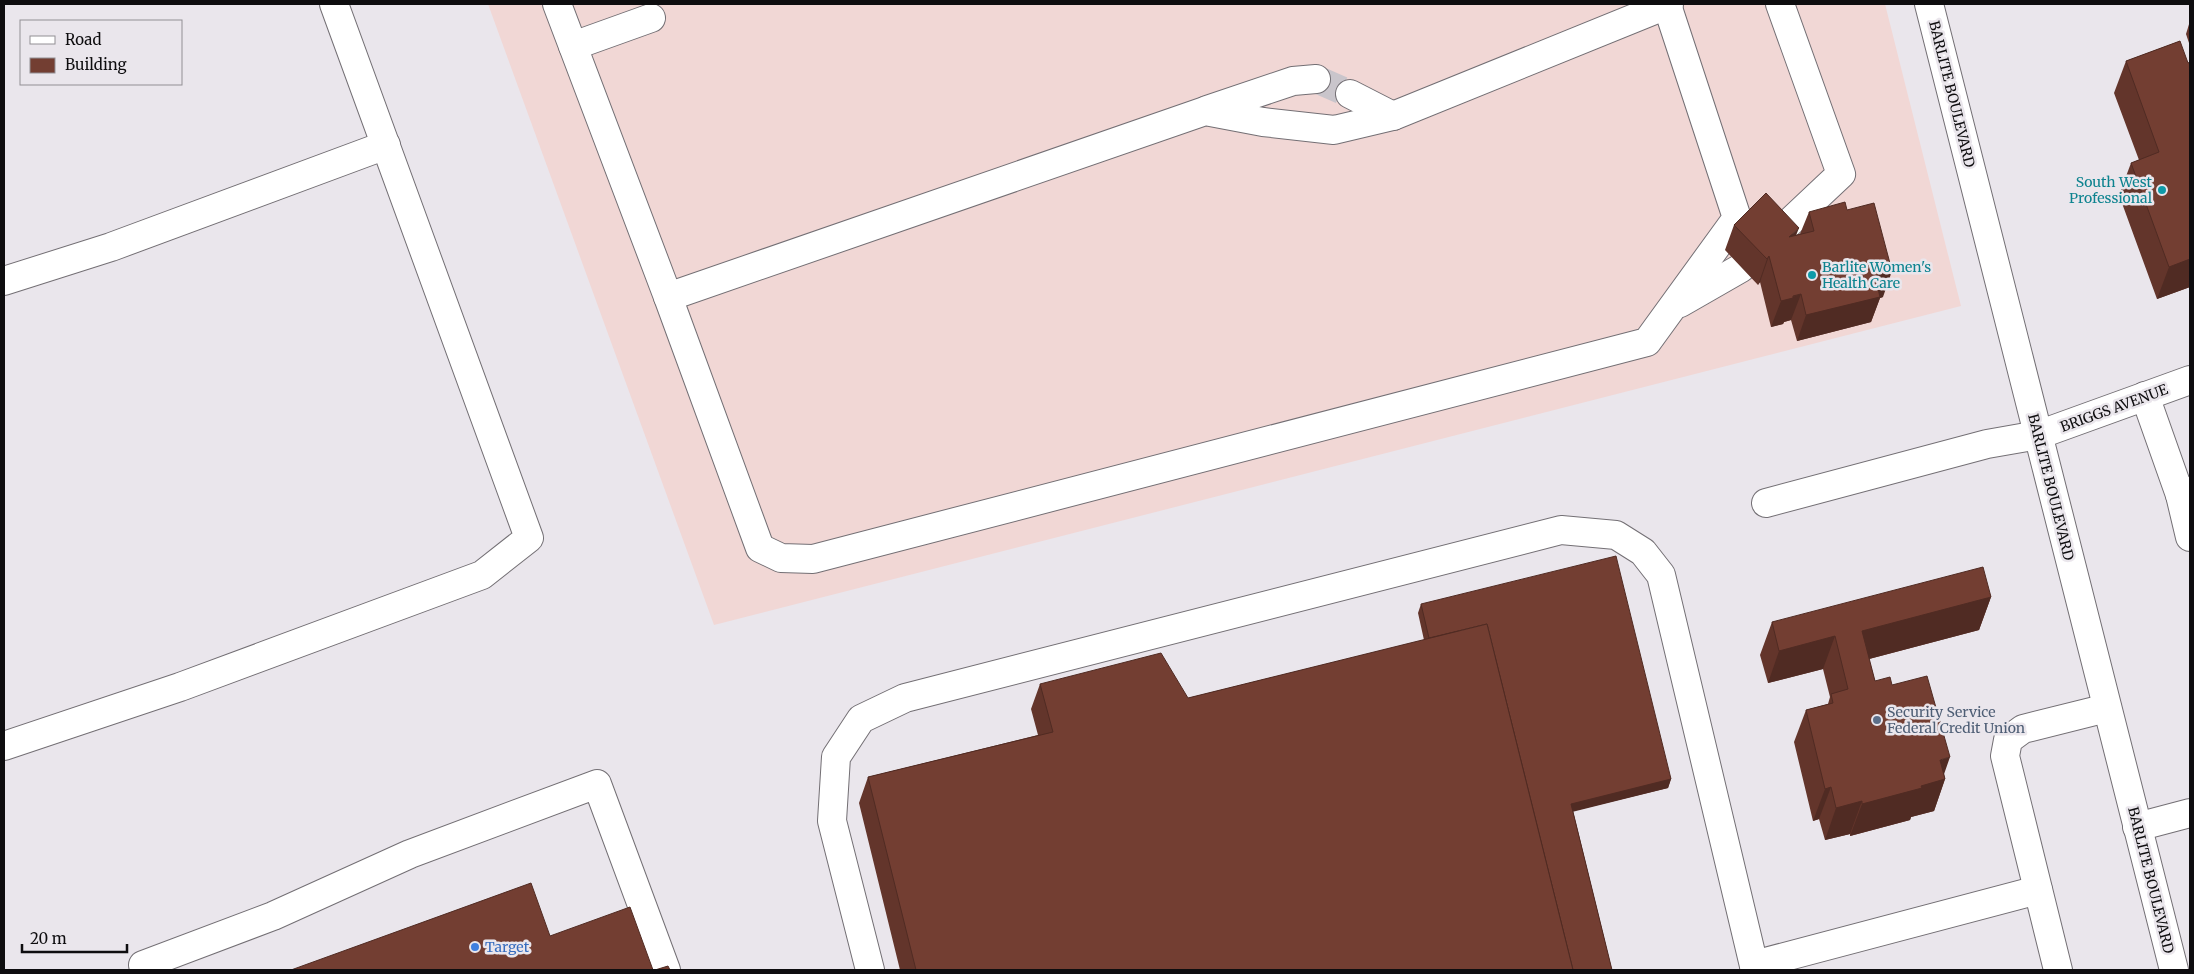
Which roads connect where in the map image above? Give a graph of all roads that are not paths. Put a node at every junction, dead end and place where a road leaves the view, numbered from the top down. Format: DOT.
graph roads {
  1 [pos="334,4"];
  2 [pos="557,4"];
  3 [pos="1668,4"];
  4 [pos="1780,4"];
  5 [pos="1929,4"];
  6 [pos="651,18"];
  7 [pos="573,46"];
  8 [pos="1316,79"];
  9 [pos="1350,94"];
  10 [pos="1205,111"];
  11 [pos="1392,116"];
  12 [pos="386,145"];
  13 [pos="1774,237"];
  14 [pos="1741,268"];
  15 [pos="4,282"];
  16 [pos="668,297"];
  17 [pos="1670,309"];
  18 [pos="2190,380"];
  19 [pos="2145,396"];
  20 [pos="2038,435"];
  21 [pos="2185,493"];
  22 [pos="1766,504"];
  23 [pos="2190,537"];
  24 [pos="2107,708"];
  25 [pos="4,746"];
  26 [pos="2190,813"];
  27 [pos="2137,827"];
  28 [pos="2038,890"];
  29 [pos="139,968"];
  30 [pos="1754,968"];
  31 [pos="2168,969"];
  32 [pos="666,970"];
  33 [pos="870,970"];
  34 [pos="2058,970"];
  1 -- 12 [label="street"];
  2 -- 7 [label="street"];
  3 -- 11 [label="street"];
  3 -- 17 [label="street"];
  4 -- 13 [label="street"];
  5 -- 20 [label="street, BARLITE BOULEVARD"];
  6 -- 7 [label="street"];
  7 -- 16 [label="street"];
  8 -- 10 [label="street"];
  9 -- 11 [label="street"];
  10 -- 11 [label="street"];
  10 -- 16 [label="street"];
  12 -- 15 [label="street"];
  12 -- 25 [label="street"];
  14 -- 17 [label="street"];
  16 -- 17 [label="street"];
  18 -- 19 [label="street, BRIGGS AVENUE"];
  19 -- 20 [label="street, BRIGGS AVENUE"];
  19 -- 21 [label="street"];
  20 -- 22 [label="street, BRIGGS AVENUE"];
  20 -- 24 [label="street, BARLITE BOULEVARD"];
  21 -- 23 [label="street"];
  24 -- 27 [label="street, BARLITE BOULEVARD"];
  24 -- 28 [label="street"];
  26 -- 27 [label="street"];
  27 -- 31 [label="street, BARLITE BOULEVARD"];
  28 -- 30 [label="street"];
  28 -- 34 [label="street"];
  29 -- 32 [label="street"];
  30 -- 33 [label="street"];
}
